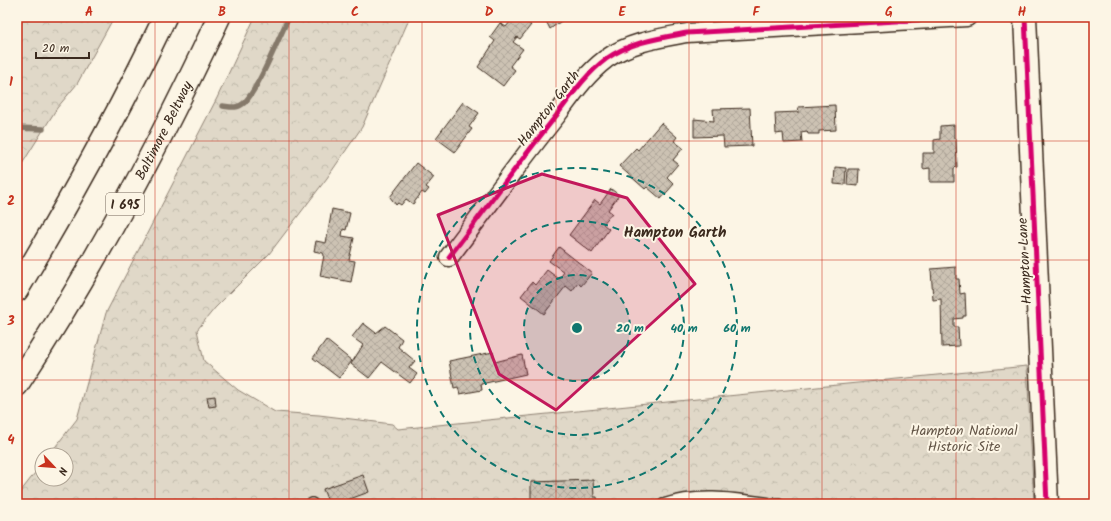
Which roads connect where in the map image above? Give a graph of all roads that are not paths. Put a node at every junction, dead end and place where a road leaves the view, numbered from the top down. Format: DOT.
graph roads {
  1 [pos="164,17"];
  2 [pos="219,17"];
  3 [pos="967,17"];
  4 [pos="1024,17"];
  5 [pos="449,257"];
  6 [pos="17,290"];
  7 [pos="17,385"];
  8 [pos="663,504"];
  9 [pos="779,504"];
  10 [pos="1040,504"];
  11 [pos="1047,504"];
  1 -- 6 [label="main road"];
  2 -- 7 [label="main road, Baltimore Beltway / I 695"];
  3 -- 5 [label="street, Hampton Garth"];
  4 -- 11 [label="main road, Hampton Lane"];
  8 -- 9 [label="lane"];
  10 -- 11 [label="lane"];
}
